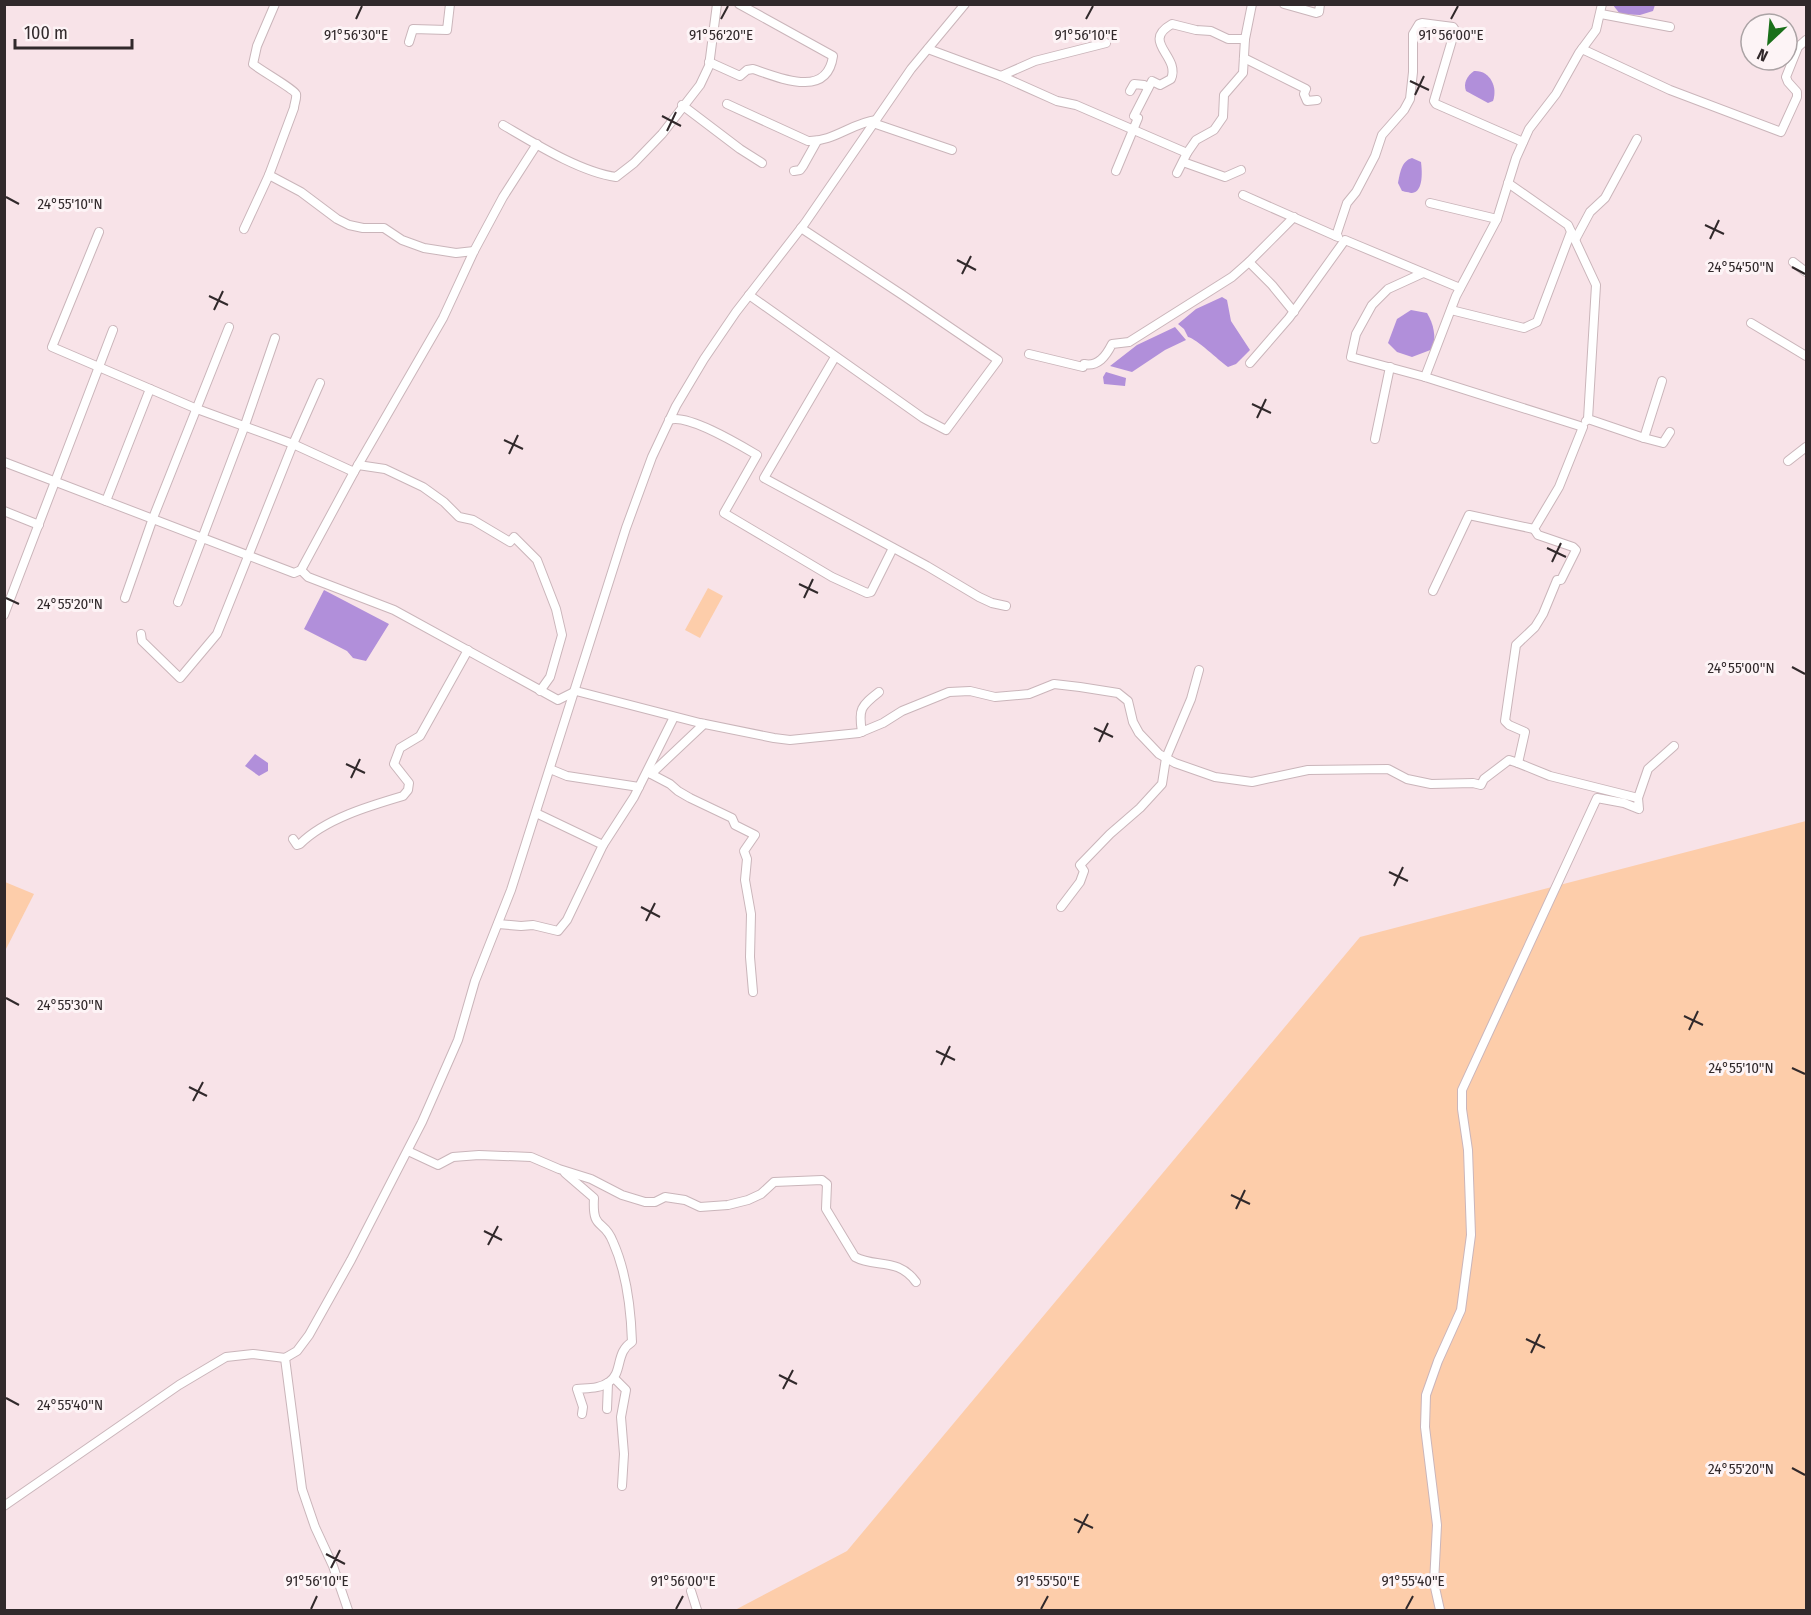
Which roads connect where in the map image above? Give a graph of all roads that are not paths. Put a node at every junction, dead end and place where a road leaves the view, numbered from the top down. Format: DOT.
graph roads {
  1 [pos="276,4"];
  2 [pos="450,4"];
  3 [pos="717,4"];
  4 [pos="739,4"];
  5 [pos="965,4"];
  6 [pos="1252,4"];
  7 [pos="1284,4"];
  8 [pos="1320,4"];
  9 [pos="1602,4"];
  10 [pos="1601,14"];
  11 [pos="1670,27"];
  12 [pos="1245,39"];
  13 [pos="1806,40"];
  14 [pos="409,42"];
  15 [pos="1106,43"];
  16 [pos="928,49"];
  17 [pos="1582,49"];
  18 [pos="1244,58"];
  19 [pos="709,62"];
  20 [pos="1002,76"];
  21 [pos="1149,88"];
  22 [pos="1130,91"];
  23 [pos="1317,100"];
  24 [pos="727,104"];
  25 [pos="682,105"];
  26 [pos="874,121"];
  27 [pos="503,125"];
  28 [pos="1133,129"];
  29 [pos="1637,139"];
  30 [pos="817,141"];
  31 [pos="1523,142"];
  32 [pos="537,144"];
  33 [pos="952,150"];
  34 [pos="1187,153"];
  35 [pos="1183,162"];
  36 [pos="762,163"];
  37 [pos="1241,170"];
  38 [pos="794,171"];
  39 [pos="1116,171"];
  40 [pos="1178,173"];
  41 [pos="269,175"];
  42 [pos="1508,183"];
  43 [pos="1243,195"];
  44 [pos="1430,203"];
  45 [pos="1294,217"];
  46 [pos="1497,219"];
  47 [pos="801,228"];
  48 [pos="244,230"];
  49 [pos="99,232"];
  50 [pos="1336,236"];
  51 [pos="1573,236"];
  52 [pos="1345,240"];
  53 [pos="474,251"];
  54 [pos="1249,262"];
  55 [pos="1793,262"];
  56 [pos="1806,272"];
  57 [pos="1423,273"];
  58 [pos="1460,288"];
  59 [pos="748,295"];
  60 [pos="1451,310"];
  61 [pos="1294,312"];
  62 [pos="1750,323"];
  63 [pos="229,327"];
  64 [pos="113,330"];
  65 [pos="275,338"];
  66 [pos="1029,354"];
  67 [pos="1806,356"];
  68 [pos="835,357"];
  69 [pos="1250,363"];
  70 [pos="1389,367"];
  71 [pos="100,368"];
  72 [pos="1425,377"];
  73 [pos="1662,381"];
  74 [pos="320,383"];
  75 [pos="150,389"];
  76 [pos="197,409"];
  77 [pos="669,420"];
  78 [pos="1585,423"];
  79 [pos="244,425"];
  80 [pos="1670,432"];
  81 [pos="1644,438"];
  82 [pos="1375,439"];
  83 [pos="293,444"];
  84 [pos="1806,447"];
  85 [pos="1788,461"];
  86 [pos="4,462"];
  87 [pos="356,469"];
  88 [pos="56,481"];
  89 [pos="106,501"];
  90 [pos="4,511"];
  91 [pos="153,518"];
  92 [pos="39,525"];
  93 [pos="1534,529"];
  94 [pos="202,537"];
  95 [pos="892,548"];
  96 [pos="249,555"];
  97 [pos="301,570"];
  98 [pos="1433,591"];
  99 [pos="125,598"];
  100 [pos="178,602"];
  101 [pos="1006,606"];
  102 [pos="4,615"];
  103 [pos="141,634"];
  104 [pos="468,650"];
  105 [pos="1198,670"];
  106 [pos="540,692"];
  107 [pos="576,692"];
  108 [pos="879,692"];
  109 [pos="674,717"];
  110 [pos="704,724"];
  111 [pos="862,732"];
  112 [pos="1674,746"];
  113 [pos="1166,758"];
  114 [pos="1518,763"];
  115 [pos="550,769"];
  116 [pos="648,774"];
  117 [pos="639,787"];
  118 [pos="1638,798"];
  119 [pos="536,813"];
  120 [pos="293,839"];
  121 [pos="603,845"];
  122 [pos="1061,907"];
  123 [pos="498,924"];
  124 [pos="753,992"];
  125 [pos="408,1151"];
  126 [pos="559,1169"];
  127 [pos="605,1188"];
  128 [pos="594,1198"];
  129 [pos="916,1281"];
  130 [pos="285,1358"];
  131 [pos="611,1381"];
  132 [pos="607,1409"];
  133 [pos="582,1414"];
  134 [pos="622,1486"];
  135 [pos="4,1506"];
  136 [pos="691,1591"];
  137 [pos="348,1611"];
  138 [pos="697,1611"];
  139 [pos="1440,1611"];
  1 -- 41 [label="street"];
  2 -- 14 [label="street"];
  3 -- 19 [label="street"];
  4 -- 19 [label="street"];
  5 -- 16 [label="street"];
  6 -- 12 [label="street"];
  7 -- 8 [label="street"];
  9 -- 10 [label="street"];
  10 -- 11 [label="street"];
  10 -- 17 [label="street"];
  12 -- 18 [label="street"];
  12 -- 21 [label="street"];
  13 -- 17 [label="street"];
  15 -- 20 [label="street"];
  16 -- 20 [label="street"];
  16 -- 26 [label="street"];
  17 -- 31 [label="street"];
  18 -- 23 [label="street"];
  18 -- 34 [label="street"];
  19 -- 25 [label="street"];
  20 -- 28 [label="street"];
  21 -- 22 [label="street"];
  21 -- 28 [label="street"];
  24 -- 30 [label="street"];
  25 -- 32 [label="street"];
  25 -- 36 [label="street"];
  26 -- 30 [label="street"];
  26 -- 33 [label="street"];
  26 -- 47 [label="street"];
  27 -- 32 [label="street"];
  28 -- 34 [label="street"];
  28 -- 39 [label="street"];
  29 -- 51 [label="street"];
  30 -- 38 [label="street"];
  31 -- 42 [label="street"];
  31 -- 50 [label="street"];
  32 -- 53 [label="street"];
  34 -- 35 [label="street"];
  35 -- 37 [label="street"];
  35 -- 40 [label="street"];
  41 -- 48 [label="street"];
  41 -- 53 [label="street"];
  42 -- 46 [label="street"];
  42 -- 51 [label="street"];
  43 -- 45 [label="street"];
  44 -- 46 [label="street"];
  45 -- 50 [label="street"];
  45 -- 54 [label="street"];
  46 -- 58 [label="street"];
  47 -- 59 [label="street"];
  47 -- 68 [label="street"];
  49 -- 71 [label="street"];
  50 -- 52 [label="street"];
  51 -- 60 [label="street"];
  51 -- 78 [label="street"];
  52 -- 57 [label="street"];
  52 -- 61 [label="street"];
  53 -- 87 [label="street"];
  54 -- 61 [label="street"];
  54 -- 66 [label="street"];
  55 -- 56 [label="street"];
  57 -- 58 [label="street"];
  57 -- 70 [label="street"];
  58 -- 60 [label="street"];
  59 -- 68 [label="street"];
  59 -- 77 [label="street"];
  60 -- 72 [label="street"];
  61 -- 69 [label="street"];
  62 -- 67 [label="street"];
  63 -- 76 [label="street"];
  64 -- 71 [label="street"];
  65 -- 79 [label="street"];
  68 -- 95 [label="street"];
  70 -- 72 [label="street"];
  70 -- 82 [label="street"];
  71 -- 75 [label="street"];
  71 -- 88 [label="street"];
  72 -- 78 [label="street"];
  73 -- 81 [label="street"];
  74 -- 83 [label="street"];
  75 -- 76 [label="street"];
  75 -- 89 [label="street"];
  76 -- 79 [label="street"];
  76 -- 91 [label="street"];
  77 -- 95 [label="street"];
  77 -- 107 [label="street"];
  78 -- 81 [label="street"];
  78 -- 93 [label="street"];
  79 -- 83 [label="street"];
  79 -- 94 [label="street"];
  80 -- 81 [label="street"];
  83 -- 87 [label="street"];
  83 -- 96 [label="street"];
  84 -- 85 [label="street"];
  86 -- 88 [label="street"];
  87 -- 97 [label="street"];
  87 -- 106 [label="street"];
  88 -- 89 [label="street"];
  88 -- 92 [label="street"];
  89 -- 91 [label="street"];
  90 -- 92 [label="street"];
  91 -- 94 [label="street"];
  91 -- 99 [label="street"];
  92 -- 102 [label="street"];
  93 -- 98 [label="street"];
  93 -- 114 [label="street"];
  94 -- 96 [label="street"];
  94 -- 100 [label="street"];
  95 -- 101 [label="street"];
  96 -- 97 [label="street"];
  96 -- 103 [label="street"];
  97 -- 104 [label="street"];
  104 -- 106 [label="street"];
  104 -- 120 [label="street"];
  105 -- 113 [label="street"];
  106 -- 107 [label="street"];
  107 -- 109 [label="street"];
  107 -- 115 [label="street"];
  108 -- 111 [label="street"];
  109 -- 110 [label="street"];
  109 -- 116 [label="street"];
  110 -- 111 [label="street"];
  110 -- 116 [label="street"];
  111 -- 113 [label="street"];
  112 -- 118 [label="street"];
  113 -- 114 [label="street"];
  113 -- 122 [label="street"];
  114 -- 118 [label="street"];
  115 -- 117 [label="street"];
  115 -- 119 [label="street"];
  116 -- 117 [label="street"];
  116 -- 124 [label="street"];
  117 -- 121 [label="street"];
  118 -- 139 [label="street"];
  119 -- 121 [label="street"];
  119 -- 123 [label="street"];
  121 -- 123 [label="street"];
  123 -- 125 [label="street"];
  125 -- 126 [label="street"];
  125 -- 130 [label="street"];
  126 -- 127 [label="street"];
  126 -- 128 [label="street"];
  127 -- 128 [label="street"];
  127 -- 129 [label="street"];
  128 -- 131 [label="street"];
  130 -- 135 [label="street"];
  130 -- 137 [label="street"];
  131 -- 132 [label="street"];
  131 -- 133 [label="street"];
  131 -- 134 [label="street"];
  136 -- 138 [label="street"];
}
